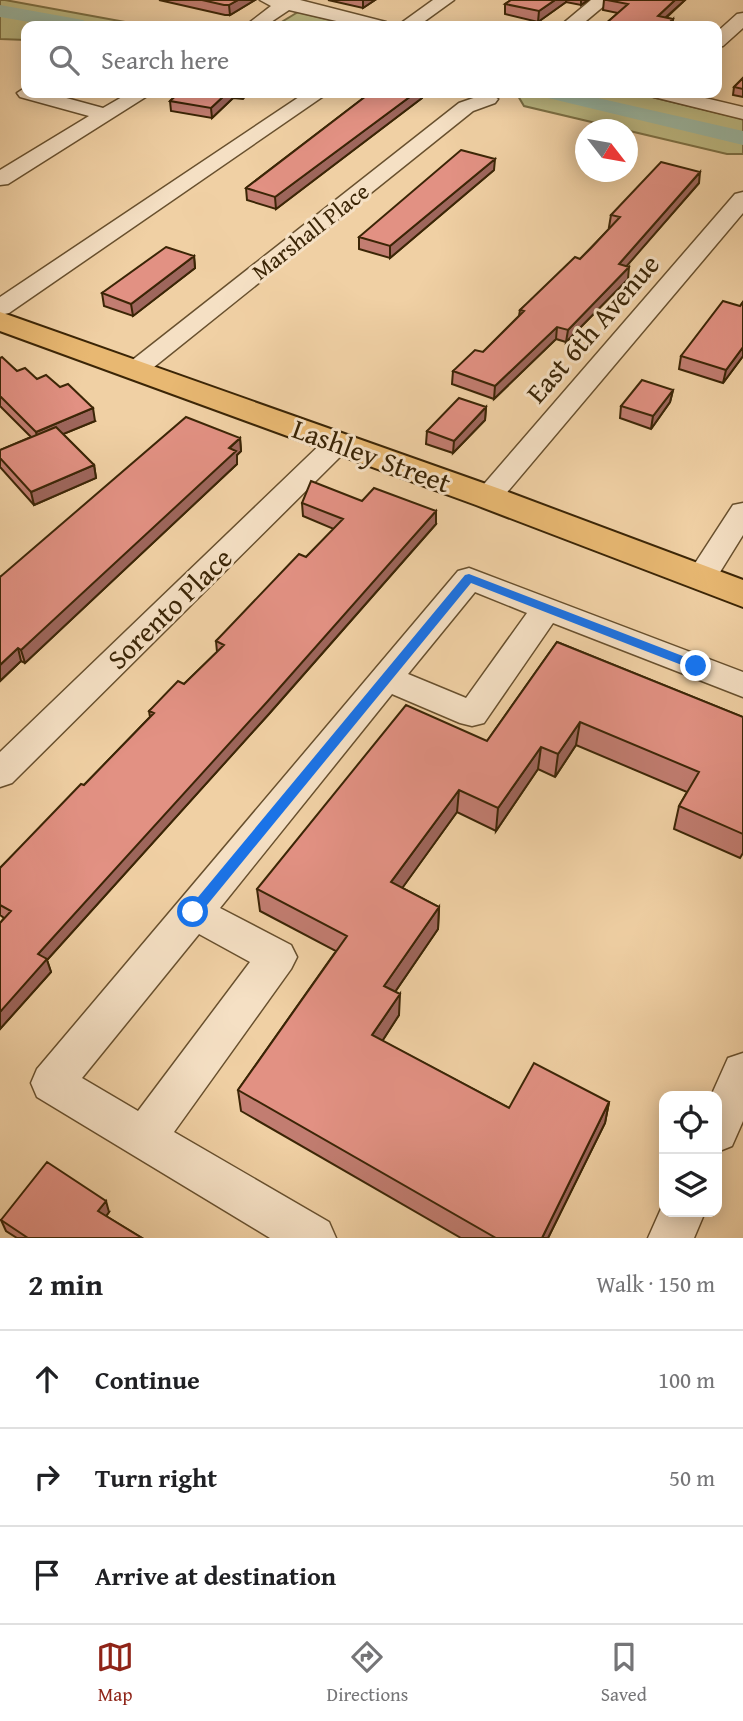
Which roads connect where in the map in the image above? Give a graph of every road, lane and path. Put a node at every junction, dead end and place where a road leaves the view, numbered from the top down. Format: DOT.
graph roads {
  1 [pos="445,0"];
  2 [pos="602,0"];
  3 [pos="282,1"];
  4 [pos="743,18"];
  5 [pos="262,21"];
  6 [pos="360,21"];
  7 [pos="414,21"];
  8 [pos="575,21"];
  9 [pos="722,37"];
  10 [pos="41,98"];
  11 [pos="134,98"];
  12 [pos="311,98"];
  13 [pos="682,98"];
  14 [pos="488,99"];
  15 [pos="743,113"];
  16 [pos="106,115"];
  17 [pos="0,179"];
  18 [pos="743,199"];
  19 [pos="0,308"];
  20 [pos="0,321"];
  21 [pos="135,369"];
  22 [pos="338,443"];
  23 [pos="488,497"];
  24 [pos="743,512"];
  25 [pos="701,578"];
  26 [pos="743,594"];
  27 [pos="547,608"];
  28 [pos="387,678"];
  29 [pos="743,685"];
  30 [pos="0,773"];
  31 [pos="193,912"];
  32 [pos="743,1072"];
  33 [pos="722,1120"];
  34 [pos="144,1139"];
  35 [pos="680,1217"];
  36 [pos="313,1238"];
  37 [pos="671,1238"];
  1 -- 7 [label="street"];
  2 -- 8 [label="street"];
  3 -- 5 [label="street"];
  3 -- 6 [label="street"];
  4 -- 9 [label="street"];
  10 -- 16 [label="street"];
  11 -- 16 [label="street"];
  12 -- 19 [label="street"];
  13 -- 15 [label="street"];
  14 -- 21 [label="street, Marshall Place"];
  16 -- 17 [label="street"];
  18 -- 23 [label="street, East 6th Avenue"];
  20 -- 21 [label="main road, Lashley Street"];
  21 -- 22 [label="main road, Lashley Street"];
  22 -- 23 [label="main road, Lashley Street"];
  22 -- 30 [label="street, Sorento Place"];
  23 -- 25 [label="main road, Lashley Street"];
  24 -- 25 [label="street"];
  25 -- 26 [label="main road, Lashley Street"];
  27 -- 28 [label="street"];
  27 -- 28 [label="street"];
  27 -- 29 [label="street"];
  28 -- 31 [label="street"];
  31 -- 34 [label="street"];
  31 -- 34 [label="street"];
  32 -- 33 [label="street"];
  34 -- 36 [label="street"];
  35 -- 37 [label="street"];
}
